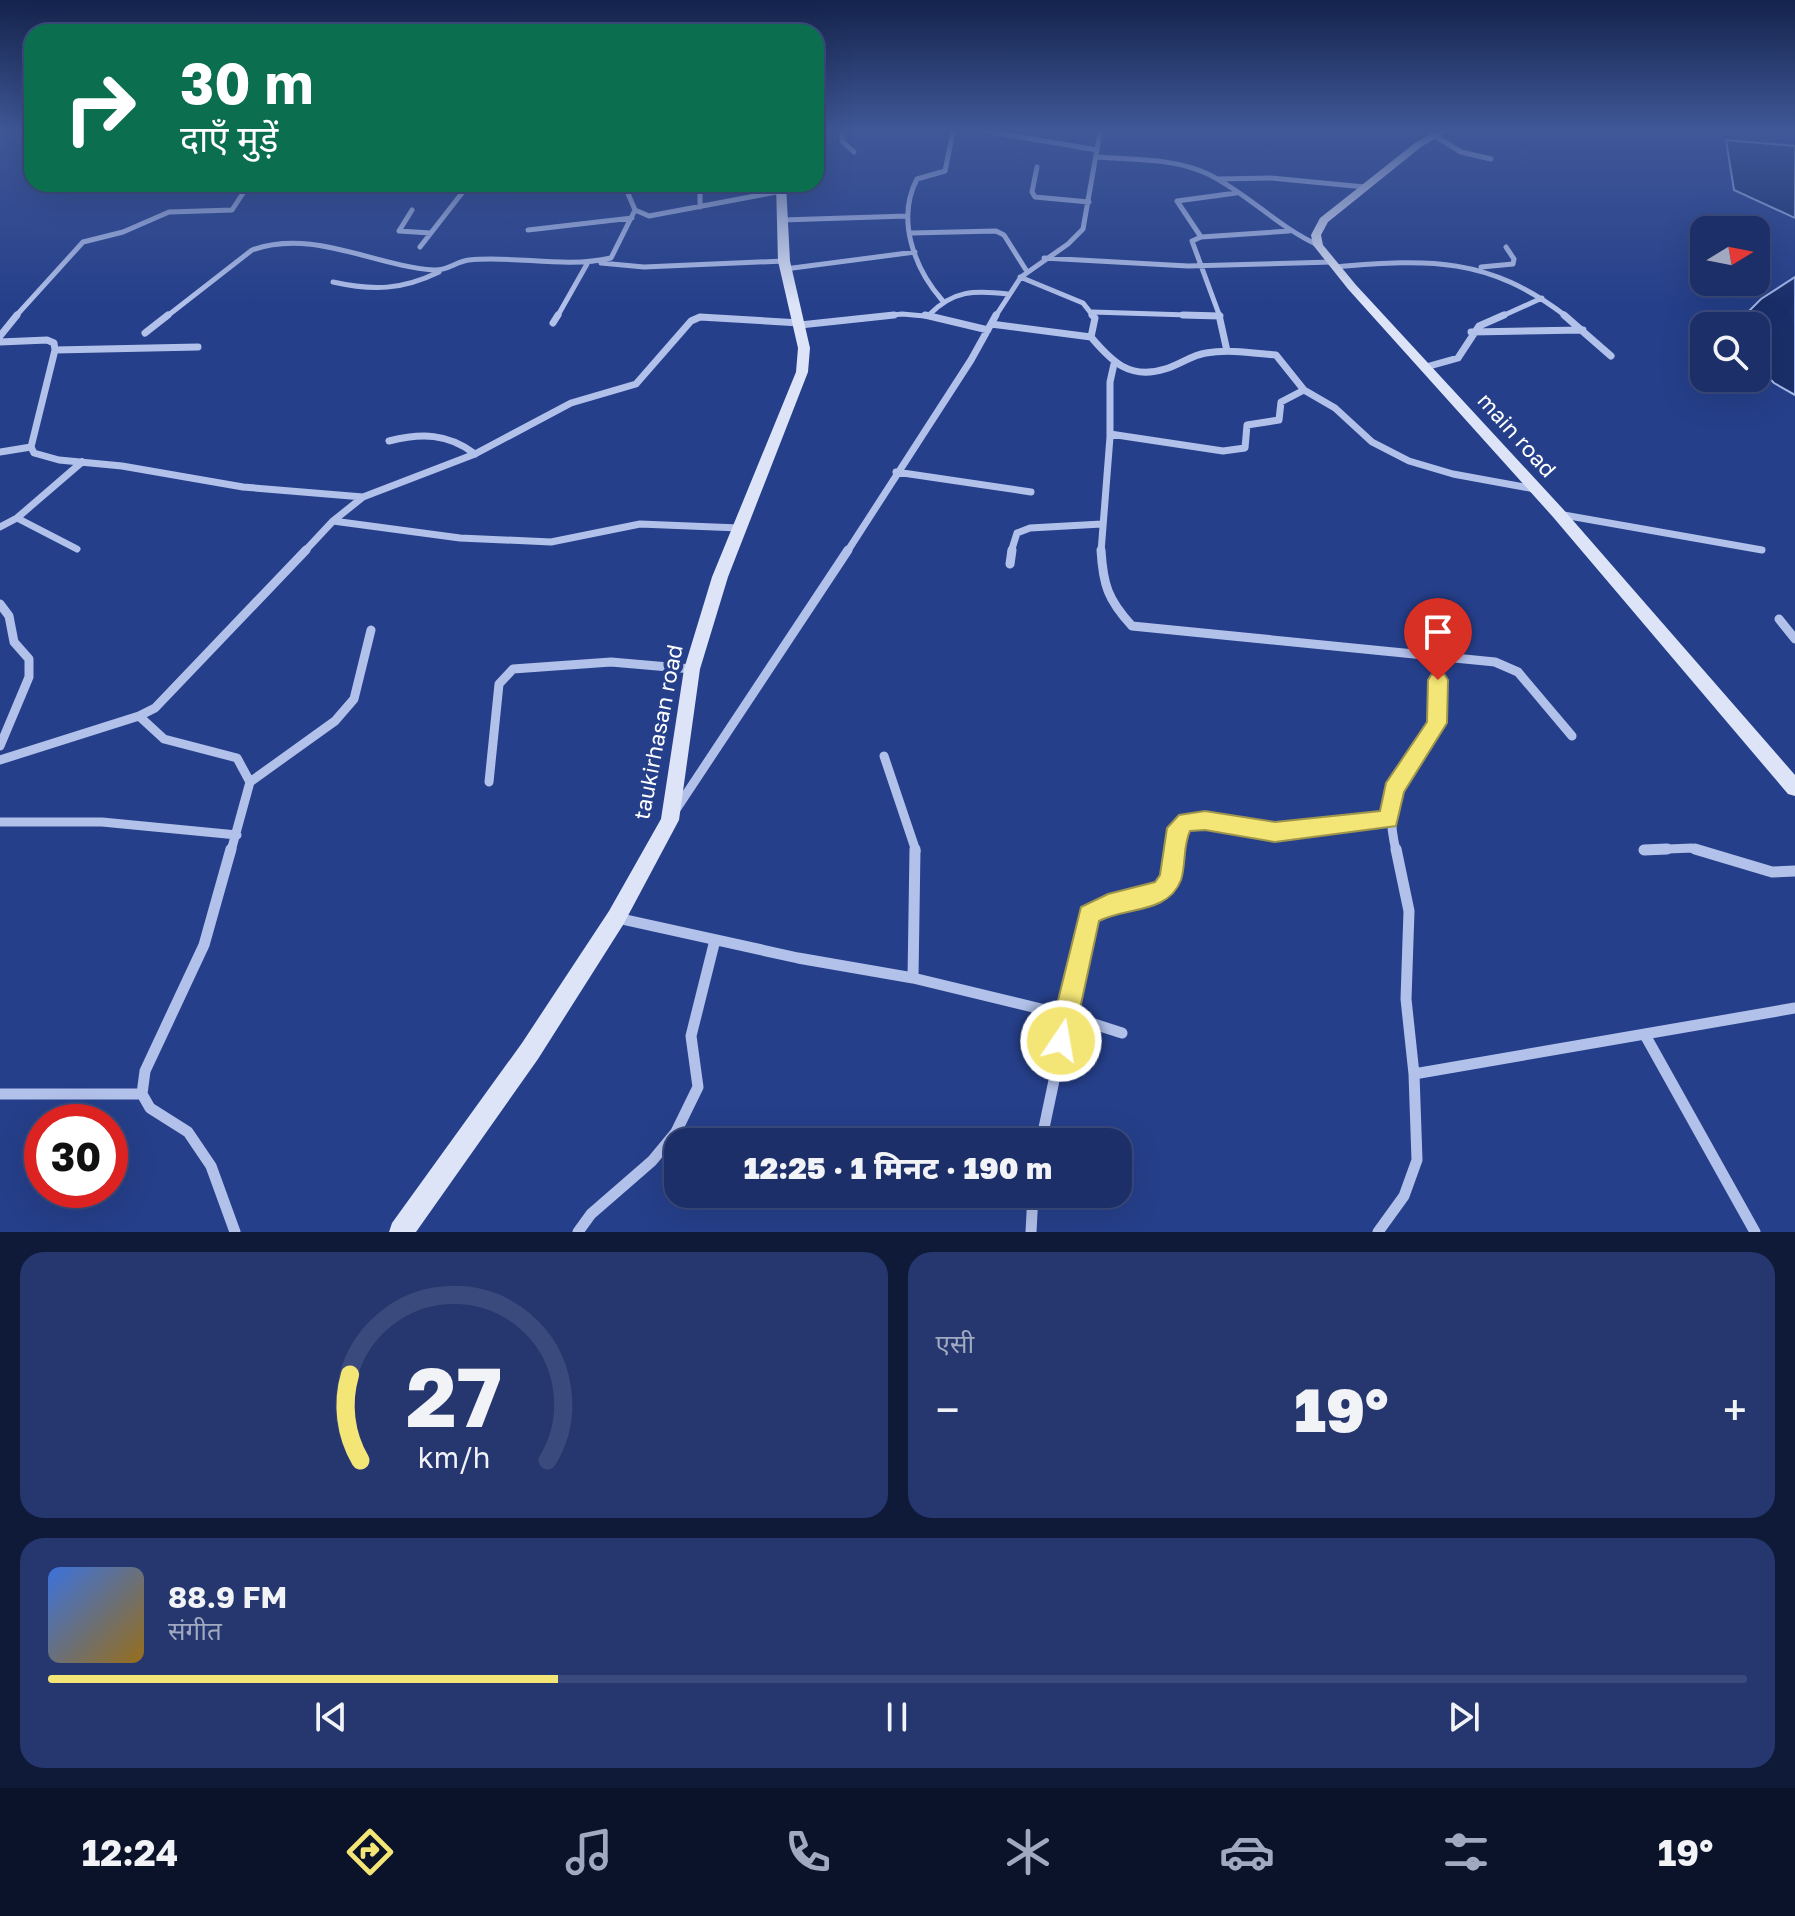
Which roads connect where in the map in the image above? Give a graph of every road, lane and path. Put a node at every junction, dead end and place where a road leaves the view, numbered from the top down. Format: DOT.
graph roads {
  1 [pos="911,189"];
  2 [pos="1033,189"];
  3 [pos="1091,189"];
  4 [pos="1232,189"];
  5 [pos="1362,189"];
  6 [pos="244,192"];
  7 [pos="463,192"];
  8 [pos="627,192"];
  9 [pos="700,192"];
  10 [pos="765,192"];
  11 [pos="782,192"];
  12 [pos="1237,193"];
  13 [pos="1089,202"];
  14 [pos="700,207"];
  15 [pos="412,210"];
  16 [pos="635,210"];
  17 [pos="907,216"];
  18 [pos="632,218"];
  19 [pos="782,220"];
  20 [pos="528,230"];
  21 [pos="1289,231"];
  22 [pos="431,233"];
  23 [pos="911,233"];
  24 [pos="1201,237"];
  25 [pos="1318,245"];
  26 [pos="420,247"];
  27 [pos="1506,247"];
  28 [pos="915,252"];
  29 [pos="1044,258"];
  30 [pos="596,263"];
  31 [pos="587,264"];
  32 [pos="1334,264"];
  33 [pos="784,265"];
  34 [pos="1199,266"];
  35 [pos="1476,268"];
  36 [pos="443,270"];
  37 [pos="1026,270"];
  38 [pos="1020,277"];
  39 [pos="333,282"];
  40 [pos="1008,294"];
  41 [pos="1542,298"];
  42 [pos="942,300"];
  43 [pos="1092,312"];
  44 [pos="929,315"];
  45 [pos="1220,316"];
  46 [pos="553,323"];
  47 [pos="800,324"];
  48 [pos="990,327"];
  49 [pos="1583,330"];
  50 [pos="1470,332"];
  51 [pos="145,333"];
  52 [pos="0,336"];
  53 [pos="1091,337"];
  54 [pos="0,342"];
  55 [pos="198,347"];
  56 [pos="55,350"];
  57 [pos="1227,351"];
  58 [pos="1611,356"];
  59 [pos="1114,364"];
  60 [pos="1426,367"];
  61 [pos="1304,390"];
  62 [pos="1110,434"];
  63 [pos="389,441"];
  64 [pos="31,447"];
  65 [pos="0,452"];
  66 [pos="475,454"];
  67 [pos="83,461"];
  68 [pos="896,472"];
  69 [pos="1536,489"];
  70 [pos="1031,492"];
  71 [pos="363,497"];
  72 [pos="1558,513"];
  73 [pos="17,518"];
  74 [pos="333,521"];
  75 [pos="1102,524"];
  76 [pos="0,527"];
  77 [pos="739,528"];
  78 [pos="77,549"];
  79 [pos="1762,550"];
  80 [pos="1010,564"];
  81 [pos="0,604"];
  82 [pos="1779,619"];
  83 [pos="371,630"];
  84 [pos="1795,639"];
  85 [pos="1437,656"];
  86 [pos="692,669"];
  87 [pos="139,716"];
  88 [pos="1572,736"];
  89 [pos="0,746"];
  90 [pos="884,756"];
  91 [pos="0,760"];
  92 [pos="250,782"];
  93 [pos="489,782"];
  94 [pos="1793,783"];
  95 [pos="1389,819"];
  96 [pos="670,820"];
  97 [pos="0,822"];
  98 [pos="237,835"];
  99 [pos="1644,850"];
  100 [pos="1795,871"];
  101 [pos="616,918"];
  102 [pos="715,940"];
  103 [pos="913,978"];
  104 [pos="1795,1008"];
  105 [pos="1066,1015"];
  106 [pos="1122,1033"];
  107 [pos="1645,1035"];
  108 [pos="1414,1074"];
  109 [pos="0,1094"];
  110 [pos="142,1094"];
  111 [pos="1044,1128"];
  112 [pos="1032,1208"];
  113 [pos="235,1232"];
  114 [pos="401,1232"];
  115 [pos="578,1232"];
  116 [pos="1031,1232"];
  117 [pos="1378,1232"];
  118 [pos="1755,1232"];
  1 -- 17 [label="street"];
  2 -- 13 [label="street"];
  3 -- 13 [label="street"];
  4 -- 12 [label="street"];
  5 -- 25 [label="street"];
  6 -- 52 [label="street"];
  7 -- 22 [label="street"];
  8 -- 16 [label="street"];
  9 -- 14 [label="street"];
  10 -- 14 [label="street"];
  11 -- 19 [label="street, taukirhasan road"];
  12 -- 21 [label="street"];
  12 -- 24 [label="street"];
  13 -- 29 [label="street"];
  14 -- 16 [label="street"];
  15 -- 22 [label="street"];
  16 -- 18 [label="street"];
  17 -- 19 [label="street"];
  17 -- 23 [label="street"];
  18 -- 20 [label="street"];
  18 -- 30 [label="street"];
  19 -- 33 [label="street, taukirhasan road"];
  21 -- 24 [label="street"];
  21 -- 25 [label="street"];
  22 -- 26 [label="street"];
  23 -- 28 [label="street"];
  23 -- 37 [label="street"];
  24 -- 34 [label="street"];
  25 -- 32 [label="street, main road"];
  27 -- 35 [label="street"];
  28 -- 33 [label="street"];
  28 -- 42 [label="street"];
  29 -- 34 [label="street"];
  29 -- 37 [label="street"];
  30 -- 31 [label="street"];
  30 -- 33 [label="street"];
  31 -- 36 [label="street"];
  31 -- 46 [label="street"];
  32 -- 34 [label="street"];
  32 -- 35 [label="street"];
  32 -- 60 [label="street, main road"];
  33 -- 47 [label="street, taukirhasan road"];
  34 -- 45 [label="street"];
  35 -- 41 [label="street"];
  36 -- 39 [label="street"];
  36 -- 51 [label="street"];
  37 -- 38 [label="street"];
  38 -- 40 [label="street"];
  38 -- 43 [label="street"];
  40 -- 42 [label="street"];
  40 -- 48 [label="street"];
  41 -- 49 [label="street"];
  41 -- 50 [label="street"];
  42 -- 44 [label="street"];
  43 -- 45 [label="street"];
  43 -- 53 [label="street"];
  44 -- 47 [label="street"];
  44 -- 48 [label="street"];
  45 -- 57 [label="street"];
  47 -- 66 [label="street"];
  47 -- 77 [label="street, taukirhasan road"];
  48 -- 53 [label="street"];
  48 -- 68 [label="street"];
  49 -- 50 [label="street"];
  49 -- 58 [label="street"];
  50 -- 60 [label="street"];
  53 -- 59 [label="street"];
  54 -- 56 [label="street"];
  55 -- 56 [label="street"];
  56 -- 64 [label="street"];
  57 -- 59 [label="street"];
  57 -- 61 [label="street"];
  59 -- 62 [label="street"];
  60 -- 69 [label="street, main road"];
  61 -- 62 [label="street"];
  61 -- 69 [label="street"];
  62 -- 75 [label="street"];
  63 -- 66 [label="street"];
  64 -- 65 [label="street"];
  64 -- 67 [label="street"];
  66 -- 71 [label="street"];
  67 -- 71 [label="street"];
  67 -- 73 [label="street"];
  68 -- 70 [label="street"];
  68 -- 96 [label="street"];
  69 -- 72 [label="street, main road"];
  71 -- 74 [label="street"];
  72 -- 79 [label="street"];
  72 -- 94 [label="street, main road"];
  73 -- 76 [label="street"];
  73 -- 78 [label="street"];
  74 -- 77 [label="street"];
  74 -- 87 [label="street"];
  75 -- 80 [label="street"];
  75 -- 85 [label="street"];
  77 -- 86 [label="street, taukirhasan road"];
  81 -- 89 [label="street"];
  82 -- 84 [label="street"];
  83 -- 92 [label="street"];
  85 -- 88 [label="street"];
  85 -- 95 [label="street"];
  86 -- 93 [label="street"];
  86 -- 96 [label="street, taukirhasan road"];
  87 -- 91 [label="street"];
  87 -- 92 [label="street"];
  90 -- 103 [label="street"];
  92 -- 98 [label="street"];
  95 -- 105 [label="street"];
  95 -- 108 [label="street"];
  96 -- 101 [label="street, taukirhasan road"];
  97 -- 98 [label="street"];
  98 -- 110 [label="street"];
  99 -- 100 [label="street"];
  101 -- 102 [label="street"];
  101 -- 114 [label="street, taukirhasan road"];
  102 -- 103 [label="street"];
  102 -- 115 [label="street"];
  103 -- 105 [label="street"];
  104 -- 107 [label="street"];
  105 -- 106 [label="street"];
  105 -- 111 [label="street"];
  107 -- 108 [label="street"];
  107 -- 118 [label="street"];
  108 -- 117 [label="street"];
  109 -- 110 [label="street"];
  110 -- 113 [label="street"];
  112 -- 116 [label="street"];
}
